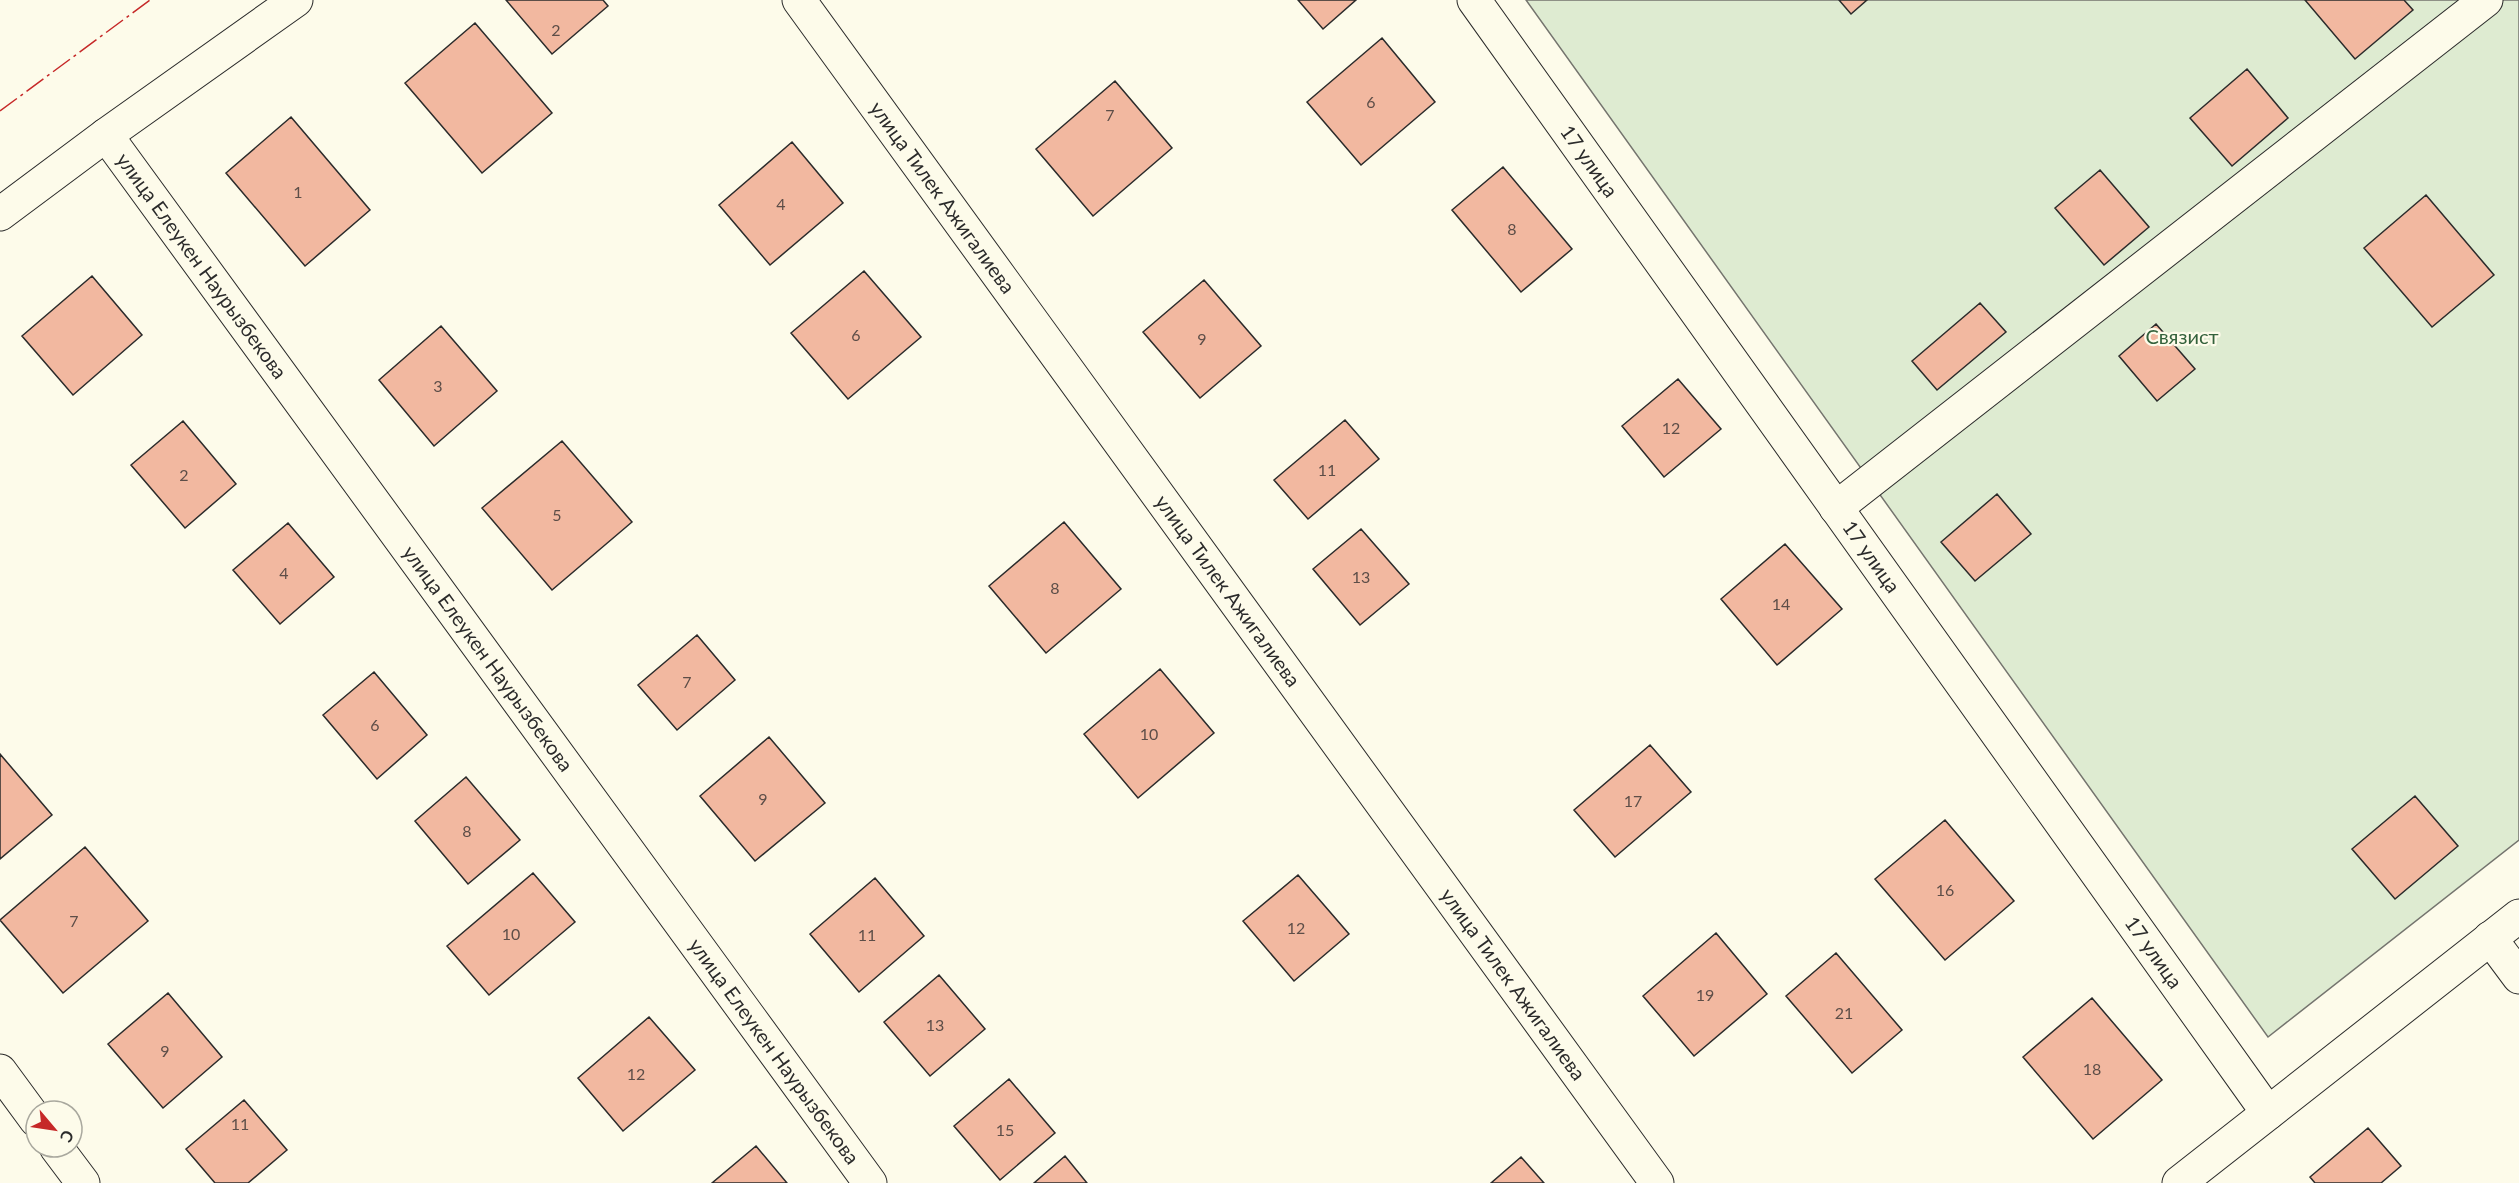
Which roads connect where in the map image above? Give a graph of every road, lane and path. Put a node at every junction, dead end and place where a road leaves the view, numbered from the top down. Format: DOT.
graph roads {
  1 [pos="296,0"];
  2 [pos="799,0"];
  3 [pos="1474,0"];
  4 [pos="2486,0"];
  5 [pos="106,135"];
  6 [pos="0,214"];
  7 [pos="1836,508"];
  8 [pos="2519,916"];
  9 [pos="2490,939"];
  10 [pos="2519,977"];
  11 [pos="0,1071"];
  12 [pos="24,1104"];
  13 [pos="2268,1113"];
  14 [pos="65,1159"];
  15 [pos="83,1183"];
  16 [pos="870,1183"];
  17 [pos="1657,1183"];
  18 [pos="2179,1183"];
  1 -- 5 [label="street"];
  2 -- 17 [label="street, улица Тилек Ажигалиева"];
  3 -- 7 [label="street, 17 улица"];
  4 -- 7 [label="street"];
  5 -- 6 [label="street"];
  5 -- 16 [label="street, улица Елеукен Наурызбекова"];
  7 -- 13 [label="street, 17 улица"];
  8 -- 9 [label="street"];
  9 -- 10 [label="street"];
  9 -- 13 [label="street"];
  11 -- 12 [label="street"];
  13 -- 18 [label="street"];
  14 -- 15 [label="street"];
}
